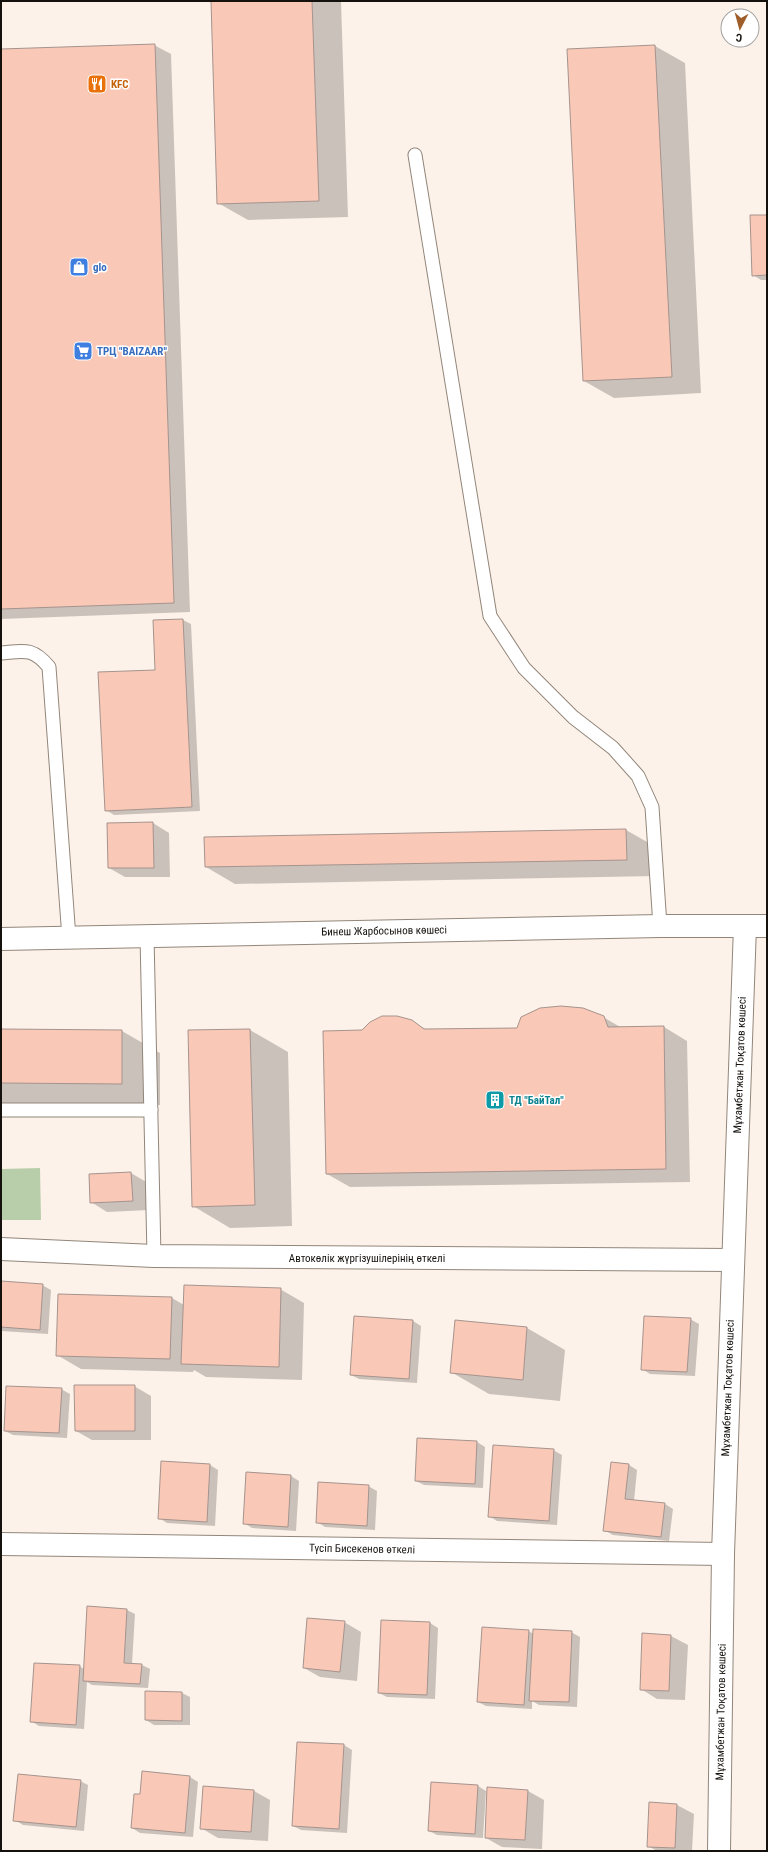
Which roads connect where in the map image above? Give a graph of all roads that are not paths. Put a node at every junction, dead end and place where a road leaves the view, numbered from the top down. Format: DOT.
graph roads {
  1 [pos="415,155"];
  2 [pos="1,653"];
  3 [pos="660,926"];
  4 [pos="745,926"];
  5 [pos="767,926"];
  6 [pos="147,936"];
  7 [pos="69,938"];
  8 [pos="1,939"];
  9 [pos="1,1110"];
  10 [pos="151,1110"];
  11 [pos="1,1249"];
  12 [pos="154,1256"];
  13 [pos="732,1260"];
  14 [pos="1,1544"];
  15 [pos="723,1554"];
  16 [pos="719,1851"];
  1 -- 3 [label="lane"];
  2 -- 7 [label="lane"];
  3 -- 4 [label="street, Бинеш Жарбосынов көшесі"];
  3 -- 6 [label="street, Бинеш Жарбосынов көшесі"];
  4 -- 5 [label="street, Бинеш Жарбосынов көшесі"];
  4 -- 13 [label="street, Мұхамбетжан Тоқатов көшесі"];
  6 -- 7 [label="street, Бинеш Жарбосынов көшесі"];
  6 -- 10 [label="lane"];
  7 -- 8 [label="street, Бинеш Жарбосынов көшесі"];
  9 -- 10 [label="lane"];
  10 -- 12 [label="lane"];
  11 -- 12 [label="street, Автокөлік жүргізушілерінің өткелі"];
  12 -- 13 [label="street, Автокөлік жүргізушілерінің өткелі"];
  13 -- 15 [label="street, Мұхамбетжан Тоқатов көшесі"];
  14 -- 15 [label="street, Түсіп Бисекенов өткелі"];
  15 -- 16 [label="street, Мұхамбетжан Тоқатов көшесі"];
}
